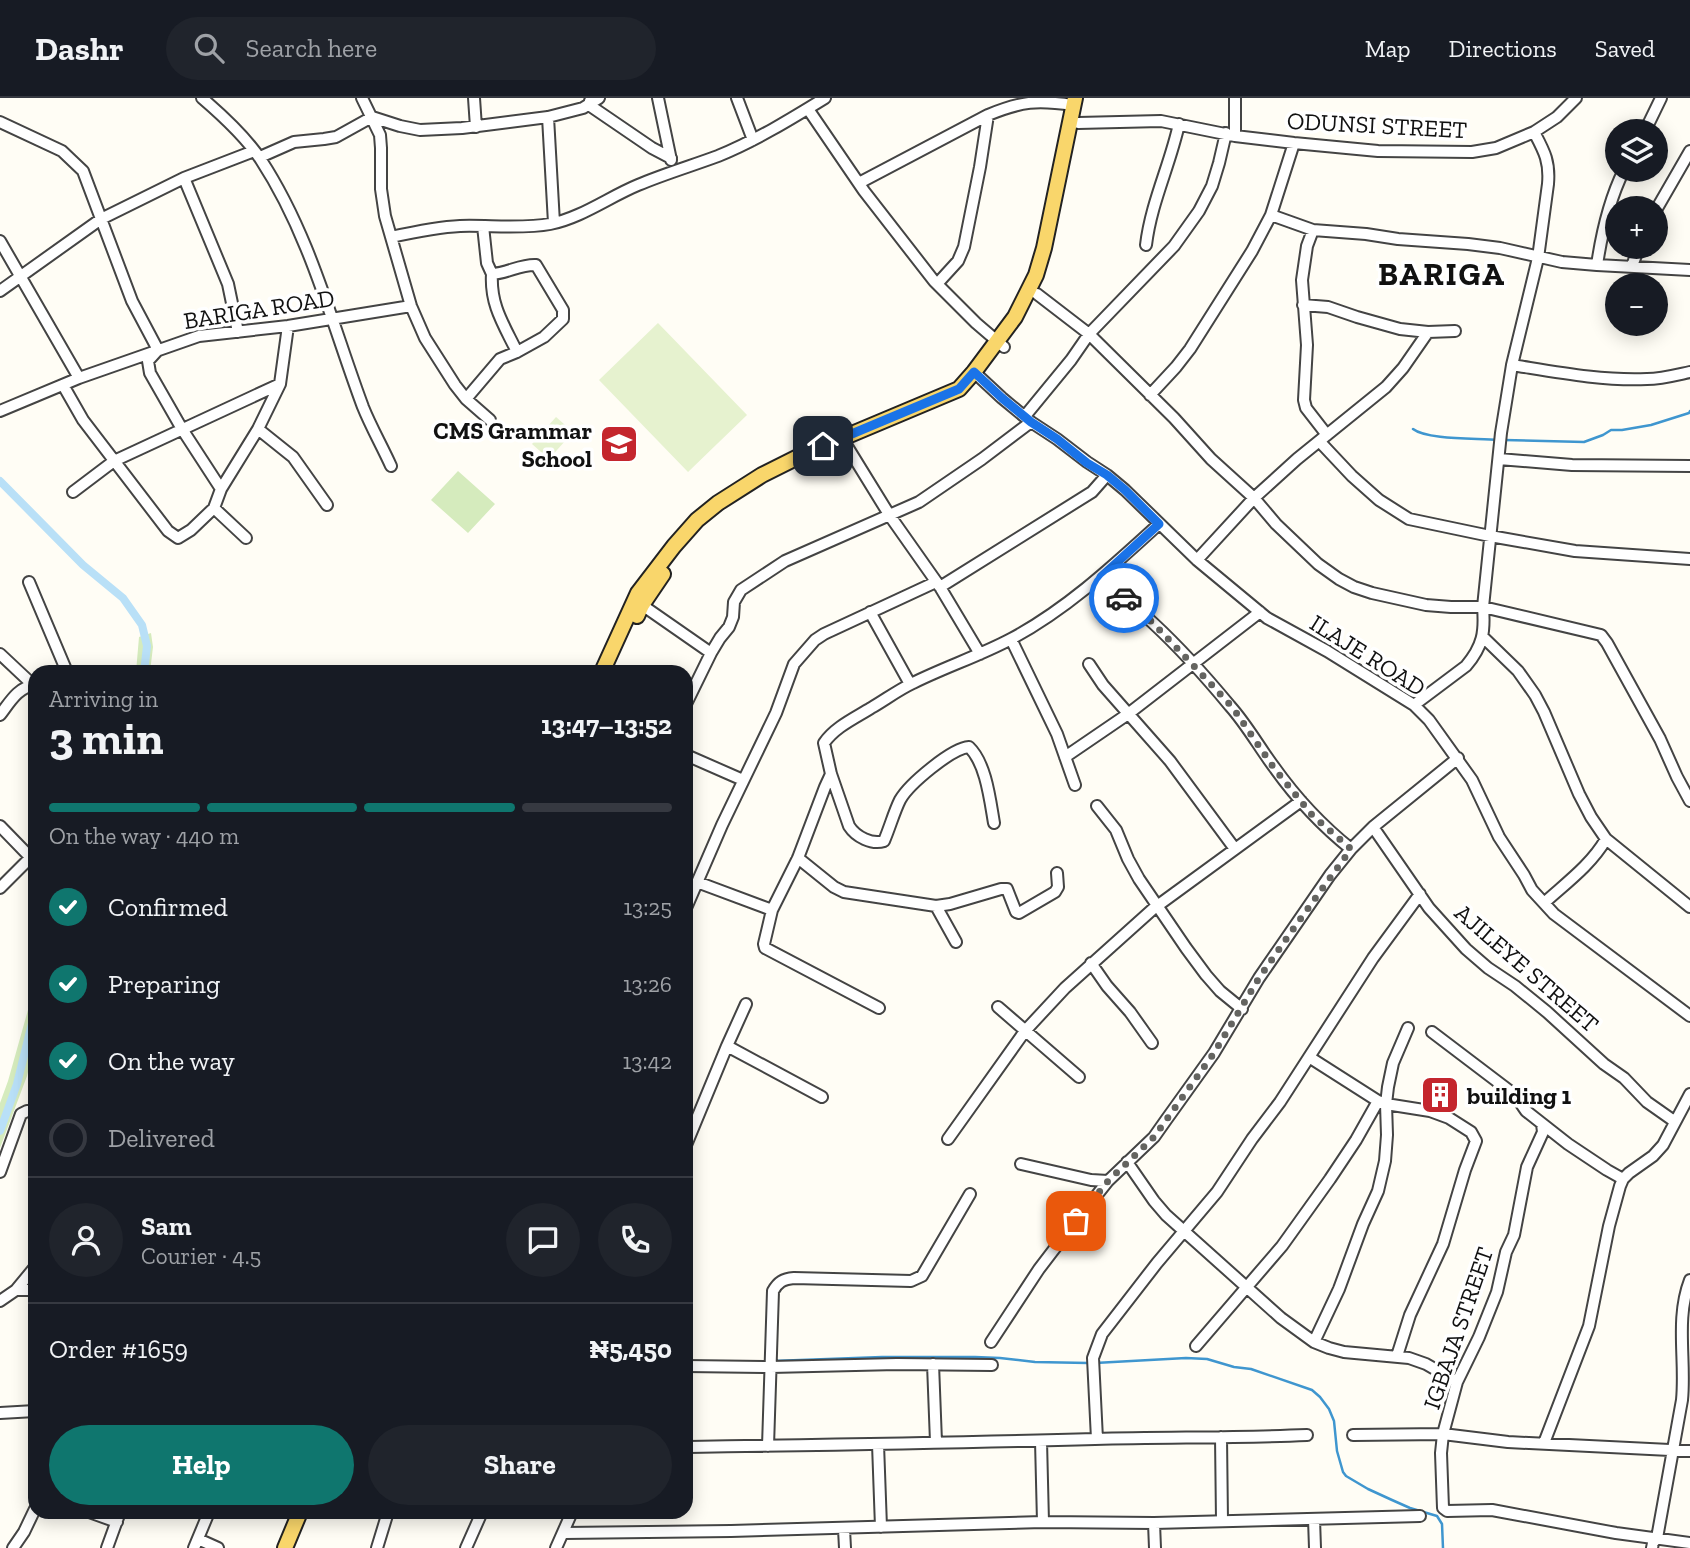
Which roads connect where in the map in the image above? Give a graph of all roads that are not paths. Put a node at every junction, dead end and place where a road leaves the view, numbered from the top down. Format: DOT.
graph roads {
  1 [pos="202,98"];
  2 [pos="362,98"];
  3 [pos="474,98"];
  4 [pos="599,98"];
  5 [pos="658,98"];
  6 [pos="737,98"];
  7 [pos="825,98"];
  8 [pos="1235,98"];
  9 [pos="1576,98"];
  10 [pos="1661,98"];
  11 [pos="1076,100"];
  12 [pos="590,102"];
  13 [pos="808,109"];
  14 [pos="988,115"];
  15 [pos="372,117"];
  16 [pos="548,117"];
  17 [pos="1651,119"];
  18 [pos="0,122"];
  19 [pos="1078,123"];
  20 [pos="1179,124"];
  21 [pos="476,127"];
  22 [pos="1534,132"];
  23 [pos="1230,134"];
  24 [pos="753,140"];
  25 [pos="1294,144"];
  26 [pos="1690,150"];
  27 [pos="257,154"];
  28 [pos="671,158"];
  29 [pos="674,170"];
  30 [pos="184,178"];
  31 [pos="1618,182"];
  32 [pos="859,183"];
  33 [pos="1664,196"];
  34 [pos="1271,215"];
  35 [pos="101,219"];
  36 [pos="554,223"];
  37 [pos="483,226"];
  38 [pos="1313,230"];
  39 [pos="391,237"];
  40 [pos="0,241"];
  41 [pos="1146,245"];
  42 [pos="1538,258"];
  43 [pos="1635,259"];
  44 [pos="1597,265"];
  45 [pos="1632,266"];
  46 [pos="1689,268"];
  47 [pos="492,274"];
  48 [pos="20,277"];
  49 [pos="937,284"];
  50 [pos="0,291"];
  51 [pos="1037,294"];
  52 [pos="1303,305"];
  53 [pos="411,306"];
  54 [pos="331,318"];
  55 [pos="288,326"];
  56 [pos="1455,331"];
  57 [pos="238,332"];
  58 [pos="1428,332"];
  59 [pos="1089,334"];
  60 [pos="1001,344"];
  61 [pos="158,350"];
  62 [pos="517,352"];
  63 [pos="1512,365"];
  64 [pos="1690,372"];
  65 [pos="978,376"];
  66 [pos="79,378"];
  67 [pos="280,384"];
  68 [pos="62,385"];
  69 [pos="1150,395"];
  70 [pos="466,399"];
  71 [pos="0,411"];
  72 [pos="1028,419"];
  73 [pos="490,420"];
  74 [pos="182,429"];
  75 [pos="258,429"];
  76 [pos="1323,439"];
  77 [pos="845,443"];
  78 [pos="1499,456"];
  79 [pos="114,461"];
  80 [pos="391,466"];
  81 [pos="1690,466"];
  82 [pos="1107,475"];
  83 [pos="221,489"];
  84 [pos="73,492"];
  85 [pos="1254,498"];
  86 [pos="327,505"];
  87 [pos="214,508"];
  88 [pos="890,516"];
  89 [pos="1159,524"];
  90 [pos="1490,536"];
  91 [pos="246,538"];
  92 [pos="1690,559"];
  93 [pos="1197,560"];
  94 [pos="1101,577"];
  95 [pos="29,582"];
  96 [pos="938,585"];
  97 [pos="642,606"];
  98 [pos="1483,607"];
  99 [pos="870,612"];
  100 [pos="1260,612"];
  101 [pos="1483,637"];
  102 [pos="1011,639"];
  103 [pos="711,653"];
  104 [pos="0,654"];
  105 [pos="980,654"];
  106 [pos="1089,664"];
  107 [pos="1193,664"];
  108 [pos="63,665"];
  109 [pos="605,665"];
  110 [pos="615,665"];
  111 [pos="28,679"];
  112 [pos="910,684"];
  113 [pos="28,686"];
  114 [pos="693,690"];
  115 [pos="1414,705"];
  116 [pos="1128,714"];
  117 [pos="0,715"];
  118 [pos="1065,757"];
  119 [pos="693,758"];
  120 [pos="1458,758"];
  121 [pos="831,774"];
  122 [pos="743,780"];
  123 [pos="1075,785"];
  124 [pos="1301,801"];
  125 [pos="1690,801"];
  126 [pos="1097,806"];
  127 [pos="994,823"];
  128 [pos="0,826"];
  129 [pos="1373,827"];
  130 [pos="1606,839"];
  131 [pos="1235,849"];
  132 [pos="1351,849"];
  133 [pos="28,855"];
  134 [pos="798,858"];
  135 [pos="28,864"];
  136 [pos="1057,873"];
  137 [pos="697,882"];
  138 [pos="0,888"];
  139 [pos="693,891"];
  140 [pos="1420,894"];
  141 [pos="1544,903"];
  142 [pos="936,906"];
  143 [pos="1158,906"];
  144 [pos="1690,907"];
  145 [pos="772,910"];
  146 [pos="956,942"];
  147 [pos="1091,963"];
  148 [pos="746,1004"];
  149 [pos="998,1007"];
  150 [pos="879,1008"];
  151 [pos="1242,1009"];
  152 [pos="1690,1016"];
  153 [pos="1408,1028"];
  154 [pos="1025,1031"];
  155 [pos="1432,1032"];
  156 [pos="1152,1043"];
  157 [pos="727,1046"];
  158 [pos="1309,1057"];
  159 [pos="1079,1077"];
  160 [pos="1690,1094"];
  161 [pos="822,1097"];
  162 [pos="1382,1103"];
  163 [pos="1687,1109"];
  164 [pos="28,1111"];
  165 [pos="1674,1121"];
  166 [pos="1542,1124"];
  167 [pos="693,1127"];
  168 [pos="948,1139"];
  169 [pos="1128,1162"];
  170 [pos="1021,1164"];
  171 [pos="0,1172"];
  172 [pos="1623,1179"];
  173 [pos="1108,1181"];
  174 [pos="970,1194"];
  175 [pos="1183,1230"];
  176 [pos="28,1275"];
  177 [pos="1690,1280"];
  178 [pos="1246,1287"];
  179 [pos="16,1290"];
  180 [pos="28,1290"];
  181 [pos="0,1301"];
  182 [pos="991,1342"];
  183 [pos="1314,1342"];
  184 [pos="1196,1346"];
  185 [pos="1397,1356"];
  186 [pos="771,1362"];
  187 [pos="933,1364"];
  188 [pos="992,1365"];
  189 [pos="693,1366"];
  190 [pos="1687,1380"];
  191 [pos="1457,1382"];
  192 [pos="28,1412"];
  193 [pos="0,1413"];
  194 [pos="1443,1434"];
  195 [pos="1307,1435"];
  196 [pos="1353,1435"];
  197 [pos="1221,1437"];
  198 [pos="1097,1439"];
  199 [pos="1041,1441"];
  200 [pos="936,1442"];
  201 [pos="1544,1443"];
  202 [pos="878,1444"];
  203 [pos="768,1446"];
  204 [pos="693,1447"];
  205 [pos="1673,1449"];
  206 [pos="1690,1451"];
  207 [pos="1420,1516"];
  208 [pos="30,1519"];
  209 [pos="117,1519"];
  210 [pos="206,1519"];
  211 [pos="287,1519"];
  212 [pos="297,1519"];
  213 [pos="386,1519"];
  214 [pos="479,1519"];
  215 [pos="569,1519"];
  216 [pos="1314,1519"];
  217 [pos="1222,1521"];
  218 [pos="1043,1522"];
  219 [pos="1154,1523"];
  220 [pos="881,1527"];
  221 [pos="844,1529"];
  222 [pos="564,1533"];
  223 [pos="196,1543"];
  224 [pos="1655,1543"];
  225 [pos="1690,1543"];
  226 [pos="13,1548"];
  227 [pos="107,1548"];
  228 [pos="218,1548"];
  229 [pos="276,1548"];
  230 [pos="285,1548"];
  231 [pos="377,1548"];
  232 [pos="466,1548"];
  233 [pos="556,1548"];
  234 [pos="845,1548"];
  235 [pos="1154,1548"];
  236 [pos="1315,1548"];
  1 -- 27 [label="street"];
  2 -- 15 [label="street"];
  3 -- 21 [label="street"];
  4 -- 12 [label="street"];
  5 -- 28 [label="street"];
  6 -- 24 [label="street"];
  7 -- 13 [label="street"];
  8 -- 23 [label="street"];
  9 -- 22 [label="street, ODUNSI STREET"];
  10 -- 17 [label="street"];
  11 -- 14 [label="street"];
  11 -- 19 [label="main road"];
  11 -- 60 [label="main road"];
  12 -- 16 [label="street"];
  12 -- 28 [label="street"];
  13 -- 24 [label="street"];
  13 -- 32 [label="street"];
  14 -- 32 [label="street"];
  14 -- 49 [label="street"];
  15 -- 21 [label="street"];
  15 -- 27 [label="street"];
  15 -- 39 [label="street"];
  16 -- 21 [label="street"];
  16 -- 36 [label="street"];
  18 -- 35 [label="street"];
  19 -- 20 [label="street, ODUNSI STREET"];
  19 -- 51 [label="main road"];
  20 -- 23 [label="street, ODUNSI STREET"];
  20 -- 41 [label="street"];
  22 -- 25 [label="street, ODUNSI STREET"];
  22 -- 42 [label="street"];
  23 -- 25 [label="street, ODUNSI STREET"];
  23 -- 59 [label="street"];
  24 -- 29 [label="street"];
  25 -- 34 [label="street"];
  26 -- 33 [label="street"];
  27 -- 30 [label="street"];
  27 -- 54 [label="street"];
  28 -- 29 [label="street"];
  29 -- 36 [label="street"];
  30 -- 35 [label="street"];
  30 -- 57 [label="street"];
  31 -- 44 [label="street"];
  32 -- 49 [label="street"];
  34 -- 38 [label="street"];
  34 -- 69 [label="street"];
  35 -- 48 [label="street"];
  35 -- 61 [label="street"];
  36 -- 37 [label="street"];
  37 -- 39 [label="street"];
  37 -- 47 [label="street"];
  38 -- 42 [label="street"];
  38 -- 52 [label="street"];
  39 -- 53 [label="street"];
  40 -- 48 [label="street"];
  42 -- 44 [label="street"];
  42 -- 63 [label="street"];
  43 -- 45 [label="street"];
  44 -- 45 [label="street"];
  45 -- 46 [label="street"];
  47 -- 62 [label="street"];
  47 -- 62 [label="street"];
  48 -- 50 [label="street"];
  48 -- 66 [label="street"];
  49 -- 60 [label="street"];
  51 -- 59 [label="street"];
  51 -- 60 [label="main road"];
  52 -- 58 [label="street"];
  52 -- 76 [label="street"];
  53 -- 54 [label="street, BARIGA ROAD"];
  53 -- 70 [label="street"];
  54 -- 55 [label="street, BARIGA ROAD"];
  54 -- 80 [label="street"];
  55 -- 57 [label="street, BARIGA ROAD"];
  55 -- 67 [label="street"];
  56 -- 58 [label="street"];
  57 -- 61 [label="street, BARIGA ROAD"];
  58 -- 76 [label="street"];
  59 -- 69 [label="street"];
  59 -- 72 [label="street"];
  60 -- 65 [label="main road"];
  61 -- 66 [label="street, BARIGA ROAD"];
  61 -- 74 [label="street"];
  62 -- 70 [label="street"];
  63 -- 64 [label="street"];
  63 -- 78 [label="street"];
  65 -- 72 [label="street, ILAJE ROAD"];
  65 -- 77 [label="main road"];
  65 -- 109 [label="main road"];
  66 -- 68 [label="street, BARIGA ROAD"];
  67 -- 74 [label="street"];
  67 -- 75 [label="street"];
  68 -- 71 [label="street, BARIGA ROAD"];
  68 -- 79 [label="street"];
  69 -- 85 [label="street"];
  70 -- 73 [label="street"];
  72 -- 82 [label="street, ILAJE ROAD"];
  72 -- 88 [label="street"];
  74 -- 79 [label="street"];
  74 -- 83 [label="street"];
  75 -- 83 [label="street"];
  75 -- 86 [label="street"];
  76 -- 85 [label="street"];
  76 -- 90 [label="street"];
  77 -- 88 [label="street"];
  77 -- 97 [label="main road"];
  78 -- 81 [label="street"];
  78 -- 90 [label="street"];
  79 -- 84 [label="street"];
  79 -- 87 [label="street"];
  82 -- 89 [label="street, ILAJE ROAD"];
  82 -- 96 [label="street"];
  83 -- 87 [label="street"];
  85 -- 93 [label="street"];
  85 -- 98 [label="street"];
  87 -- 91 [label="street"];
  88 -- 96 [label="street"];
  88 -- 103 [label="street"];
  89 -- 93 [label="street, ILAJE ROAD"];
  89 -- 94 [label="street"];
  90 -- 92 [label="street"];
  90 -- 98 [label="street"];
  93 -- 100 [label="street, ILAJE ROAD"];
  94 -- 102 [label="street"];
  94 -- 107 [label="street"];
  95 -- 108 [label="street"];
  96 -- 99 [label="street"];
  96 -- 105 [label="street"];
  97 -- 103 [label="street"];
  97 -- 110 [label="main road"];
  98 -- 101 [label="street"];
  98 -- 125 [label="street"];
  99 -- 112 [label="street"];
  99 -- 122 [label="street"];
  100 -- 107 [label="street"];
  100 -- 115 [label="street, ILAJE ROAD"];
  101 -- 115 [label="street"];
  101 -- 130 [label="street"];
  102 -- 105 [label="street"];
  102 -- 118 [label="street"];
  103 -- 114 [label="street"];
  104 -- 111 [label="street"];
  105 -- 112 [label="street"];
  106 -- 116 [label="street"];
  107 -- 116 [label="street"];
  107 -- 124 [label="street"];
  112 -- 121 [label="street"];
  113 -- 117 [label="street"];
  115 -- 120 [label="street, ILAJE ROAD"];
  116 -- 118 [label="street"];
  116 -- 131 [label="street"];
  118 -- 123 [label="street"];
  119 -- 122 [label="street"];
  120 -- 129 [label="street"];
  120 -- 141 [label="street, ILAJE ROAD"];
  121 -- 127 [label="street"];
  121 -- 134 [label="street"];
  122 -- 137 [label="street"];
  124 -- 131 [label="street"];
  124 -- 132 [label="street"];
  126 -- 143 [label="street"];
  128 -- 133 [label="street"];
  129 -- 132 [label="street"];
  129 -- 140 [label="street, AJILEYE STREET"];
  130 -- 141 [label="street"];
  130 -- 144 [label="street"];
  131 -- 143 [label="street"];
  132 -- 151 [label="street"];
  134 -- 142 [label="street"];
  134 -- 145 [label="street"];
  135 -- 138 [label="street"];
  136 -- 142 [label="street"];
  137 -- 139 [label="street"];
  137 -- 145 [label="street"];
  140 -- 158 [label="street"];
  140 -- 165 [label="street, AJILEYE STREET"];
  141 -- 152 [label="street, ILAJE ROAD"];
  142 -- 146 [label="street"];
  143 -- 147 [label="street"];
  143 -- 151 [label="street"];
  145 -- 150 [label="street"];
  147 -- 154 [label="street"];
  147 -- 156 [label="street"];
  148 -- 157 [label="street"];
  149 -- 154 [label="street"];
  151 -- 169 [label="street"];
  153 -- 162 [label="street"];
  154 -- 159 [label="street"];
  154 -- 168 [label="street"];
  155 -- 166 [label="street"];
  157 -- 161 [label="street"];
  157 -- 167 [label="street"];
  158 -- 162 [label="street"];
  158 -- 175 [label="street"];
  160 -- 163 [label="street"];
  162 -- 178 [label="street"];
  162 -- 183 [label="street"];
  162 -- 185 [label="street"];
  163 -- 165 [label="street"];
  164 -- 171 [label="street"];
  165 -- 172 [label="street"];
  166 -- 172 [label="street"];
  166 -- 191 [label="street, IGBAJA STREET"];
  169 -- 173 [label="street"];
  169 -- 175 [label="street"];
  170 -- 173 [label="street"];
  172 -- 201 [label="street"];
  173 -- 182 [label="street"];
  174 -- 186 [label="street"];
  175 -- 178 [label="street"];
  175 -- 198 [label="street"];
  176 -- 179 [label="street"];
  177 -- 190 [label="street"];
  178 -- 183 [label="street"];
  178 -- 184 [label="street"];
  179 -- 180 [label="street"];
  179 -- 181 [label="street"];
  183 -- 185 [label="street"];
  185 -- 191 [label="street"];
  186 -- 187 [label="street"];
  186 -- 189 [label="street"];
  186 -- 203 [label="street"];
  187 -- 188 [label="street"];
  187 -- 200 [label="street"];
  190 -- 205 [label="street"];
  191 -- 194 [label="street, IGBAJA STREET"];
  192 -- 193 [label="street"];
  194 -- 196 [label="street"];
  194 -- 201 [label="street"];
  194 -- 224 [label="street, IGBAJA STREET"];
  195 -- 197 [label="street"];
  197 -- 198 [label="street"];
  197 -- 217 [label="street"];
  198 -- 199 [label="street"];
  199 -- 200 [label="street"];
  199 -- 218 [label="street"];
  200 -- 202 [label="street"];
  201 -- 205 [label="street"];
  202 -- 203 [label="street"];
  202 -- 220 [label="street"];
  203 -- 204 [label="street"];
  205 -- 206 [label="street"];
  205 -- 224 [label="street"];
  207 -- 216 [label="street"];
  208 -- 226 [label="street"];
  209 -- 227 [label="street"];
  210 -- 223 [label="street"];
  211 -- 229 [label="main road"];
  212 -- 230 [label="main road"];
  213 -- 231 [label="street"];
  214 -- 232 [label="street"];
  215 -- 222 [label="street"];
  216 -- 217 [label="street"];
  216 -- 236 [label="street"];
  217 -- 219 [label="street"];
  218 -- 219 [label="street"];
  218 -- 220 [label="street"];
  219 -- 235 [label="street"];
  220 -- 221 [label="street"];
  221 -- 222 [label="street"];
  221 -- 234 [label="street"];
  222 -- 233 [label="street"];
  223 -- 228 [label="street"];
  224 -- 225 [label="street, IGBAJA STREET"];
}
